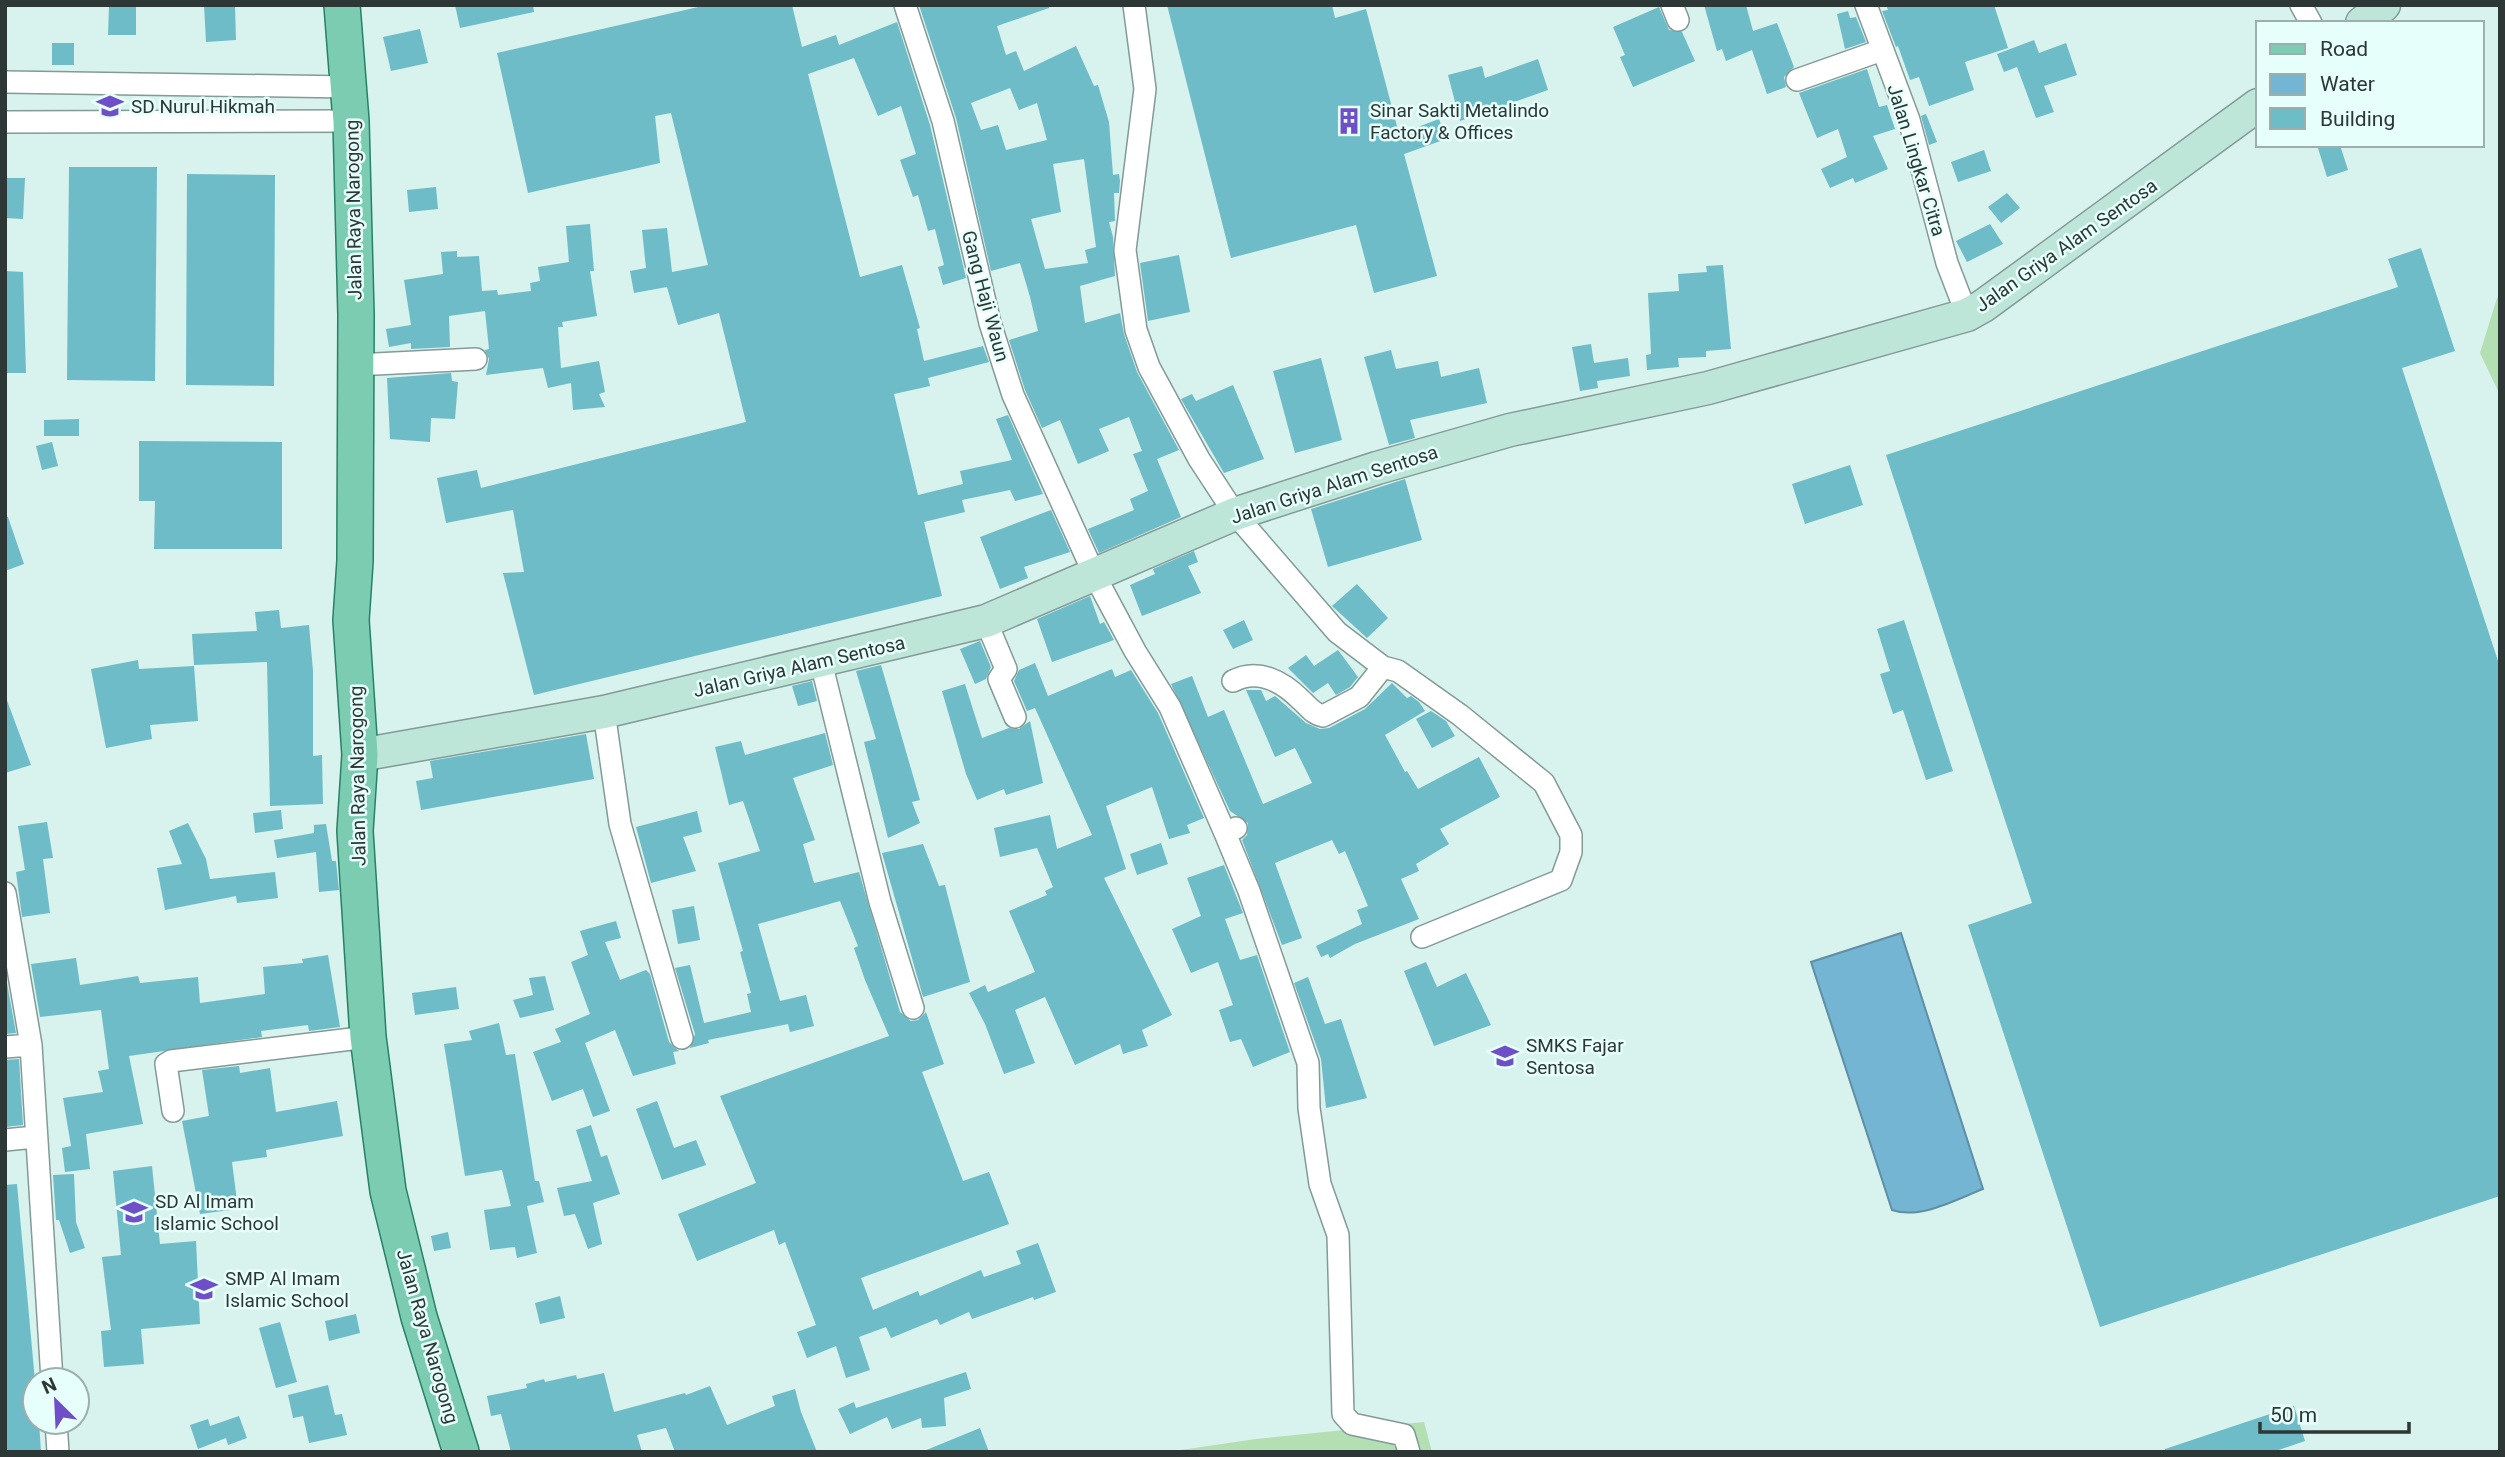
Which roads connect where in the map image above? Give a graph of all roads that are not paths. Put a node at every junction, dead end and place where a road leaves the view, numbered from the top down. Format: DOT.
graph roads {
  1 [pos="342,5"];
  2 [pos="905,5"];
  3 [pos="1135,5"];
  4 [pos="1866,5"];
  5 [pos="2301,5"];
  6 [pos="2310,21"];
  7 [pos="1882,50"];
  8 [pos="1797,80"];
  9 [pos="5,82"];
  10 [pos="349,87"];
  11 [pos="2256,107"];
  12 [pos="351,121"];
  13 [pos="5,122"];
  14 [pos="1967,315"];
  15 [pos="476,359"];
  16 [pos="355,365"];
  17 [pos="1234,513"];
  18 [pos="1095,576"];
  19 [pos="986,621"];
  20 [pos="821,662"];
  21 [pos="1383,667"];
  22 [pos="1233,681"];
  23 [pos="604,712"];
  24 [pos="1015,717"];
  25 [pos="360,755"];
  26 [pos="5,893"];
  27 [pos="9,933"];
  28 [pos="1422,937"];
  29 [pos="913,1008"];
  30 [pos="368,1037"];
  31 [pos="682,1038"];
  32 [pos="31,1045"];
  33 [pos="5,1047"];
  34 [pos="173,1111"];
  35 [pos="34,1137"];
  36 [pos="5,1140"];
  37 [pos="51,1366"];
  38 [pos="461,1452"];
  39 [pos="1409,1452"];
  1 -- 10 [label="main road, Jalan Raya Narogong"];
  2 -- 18 [label="street, Gang Haji Waun"];
  3 -- 17 [label="street"];
  4 -- 7 [label="street, Jalan Lingkar Citra"];
  5 -- 6 [label="street"];
  7 -- 8 [label="street"];
  7 -- 14 [label="street, Jalan Lingkar Citra"];
  9 -- 10 [label="street"];
  10 -- 12 [label="main road, Jalan Raya Narogong"];
  11 -- 14 [label="street, Jalan Griya Alam Sentosa"];
  12 -- 13 [label="street"];
  12 -- 16 [label="main road, Jalan Raya Narogong"];
  14 -- 17 [label="street, Jalan Griya Alam Sentosa"];
  15 -- 16 [label="street"];
  16 -- 25 [label="main road, Jalan Raya Narogong"];
  17 -- 18 [label="street, Jalan Griya Alam Sentosa"];
  17 -- 21 [label="street"];
  18 -- 19 [label="street, Jalan Griya Alam Sentosa"];
  18 -- 39 [label="street, Gang Haji Waun"];
  19 -- 20 [label="street, Jalan Griya Alam Sentosa"];
  19 -- 24 [label="street"];
  20 -- 23 [label="street, Jalan Griya Alam Sentosa"];
  20 -- 29 [label="street"];
  21 -- 22 [label="street"];
  21 -- 28 [label="street"];
  23 -- 25 [label="street, Jalan Griya Alam Sentosa"];
  23 -- 31 [label="street"];
  25 -- 30 [label="main road, Jalan Raya Narogong"];
  26 -- 27 [label="street"];
  27 -- 32 [label="street"];
  30 -- 34 [label="street"];
  30 -- 38 [label="main road, Jalan Raya Narogong"];
  32 -- 33 [label="street"];
  32 -- 35 [label="street"];
  35 -- 36 [label="street"];
  35 -- 37 [label="street"];
}
